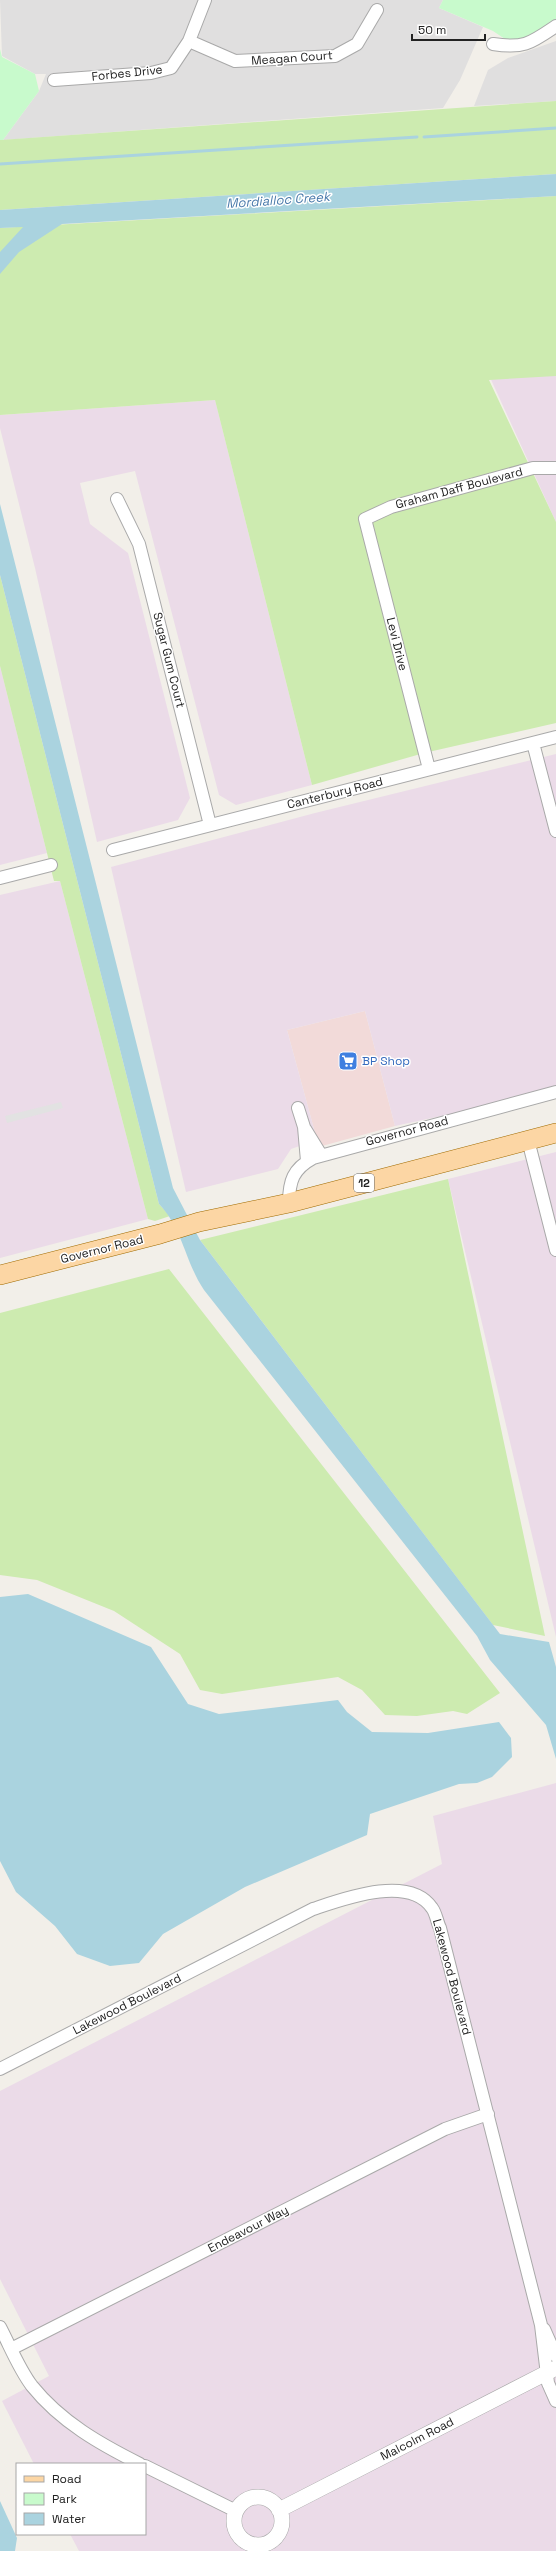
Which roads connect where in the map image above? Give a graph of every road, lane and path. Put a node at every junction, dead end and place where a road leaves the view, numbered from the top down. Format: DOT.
graph roads {
  1 [pos="205,0"];
  2 [pos="377,10"];
  3 [pos="556,26"];
  4 [pos="189,41"];
  5 [pos="493,44"];
  6 [pos="54,80"];
  7 [pos="556,468"];
  8 [pos="117,499"];
  9 [pos="365,519"];
  10 [pos="556,737"];
  11 [pos="533,743"];
  12 [pos="428,769"];
  13 [pos="210,825"];
  14 [pos="556,831"];
  15 [pos="113,850"];
  16 [pos="51,865"];
  17 [pos="0,878"];
  18 [pos="556,1092"];
  19 [pos="298,1108"];
  20 [pos="304,1126"];
  21 [pos="556,1132"];
  22 [pos="528,1140"];
  23 [pos="321,1155"];
  24 [pos="307,1161"];
  25 [pos="289,1203"];
  26 [pos="556,1250"];
  27 [pos="32,1267"];
  28 [pos="0,1275"];
  29 [pos="0,1279"];
  30 [pos="0,2069"];
  31 [pos="488,2114"];
  32 [pos="541,2325"];
  33 [pos="0,2327"];
  34 [pos="11,2349"];
  35 [pos="556,2356"];
  36 [pos="551,2371"];
  37 [pos="556,2401"];
  38 [pos="138,2463"];
  39 [pos="146,2466"];
  40 [pos="279,2510"];
  41 [pos="236,2511"];
  42 [pos="268,2547"];
  1 -- 4 [label="street, Forbes Drive"];
  2 -- 4 [label="street, Meagan Court"];
  3 -- 5 [label="street"];
  4 -- 6 [label="street, Forbes Drive"];
  7 -- 9 [label="street, Graham Daff Boulevard"];
  8 -- 13 [label="street, Sugar Gum Court"];
  9 -- 12 [label="street, Levi Drive"];
  10 -- 11 [label="street, Canterbury Road"];
  11 -- 12 [label="street, Canterbury Road"];
  11 -- 14 [label="street"];
  12 -- 13 [label="street, Canterbury Road"];
  13 -- 15 [label="street, Canterbury Road"];
  16 -- 17 [label="street"];
  18 -- 23 [label="street, Governor Road"];
  19 -- 20 [label="street"];
  20 -- 23 [label="street"];
  20 -- 24 [label="street"];
  21 -- 22 [label="main road, Governor Road / 12"];
  22 -- 25 [label="main road, Governor Road / 12"];
  22 -- 26 [label="street"];
  23 -- 24 [label="street, Governor Road"];
  24 -- 25 [label="street, Governor Road"];
  25 -- 27 [label="main road, Governor Road / 12"];
  27 -- 28 [label="main road, Governor Road / 12"];
  27 -- 29 [label="main road, Governor Road / 12"];
  30 -- 31 [label="street, Lakewood Boulevard"];
  31 -- 32 [label="street, Lakewood Boulevard"];
  31 -- 34 [label="street, Endeavour Way"];
  32 -- 35 [label="street, Lakewood Boulevard"];
  32 -- 36 [label="street, Lakewood Boulevard"];
  33 -- 34 [label="street"];
  34 -- 38 [label="street"];
  36 -- 37 [label="street, Lakewood Boulevard"];
  36 -- 40 [label="street, Malcolm Road"];
  39 -- 41 [label="street"];
  40 -- 41 [label="street"];
  40 -- 42 [label="street"];
  41 -- 42 [label="street"];
}
